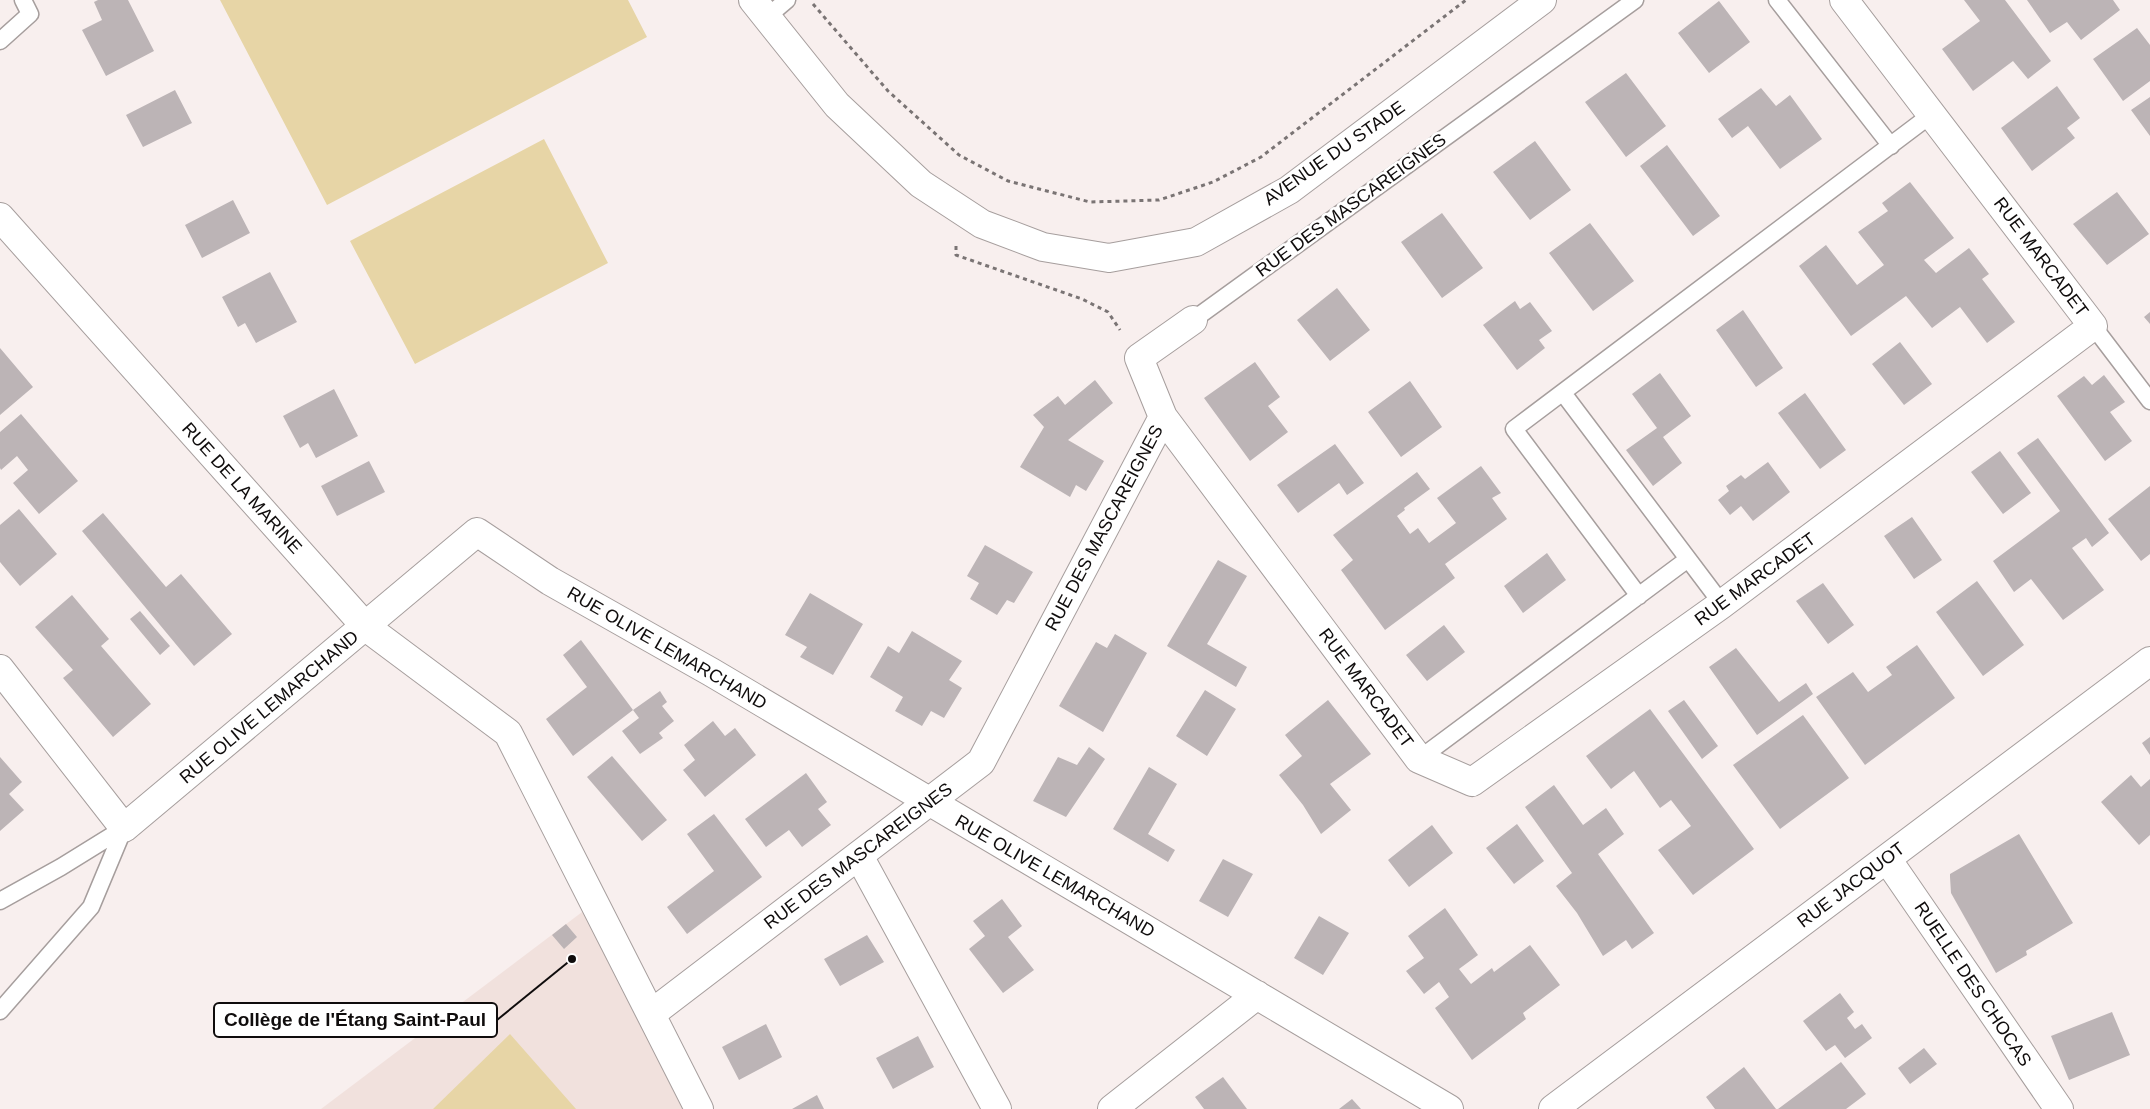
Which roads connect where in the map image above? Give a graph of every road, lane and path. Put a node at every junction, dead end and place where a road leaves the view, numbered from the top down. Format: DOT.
graph roads {
  1 [pos="23,0"];
  2 [pos="787,0"];
  3 [pos="809,0"];
  4 [pos="1466,0"];
  5 [pos="1542,0"];
  6 [pos="1635,0"];
  7 [pos="1778,0"];
  8 [pos="1844,0"];
  9 [pos="760,9"];
  10 [pos="0,41"];
  11 [pos="1932,114"];
  12 [pos="1891,146"];
  13 [pos="954,205"];
  14 [pos="0,217"];
  15 [pos="1193,320"];
  16 [pos="2094,326"];
  17 [pos="1139,358"];
  18 [pos="1563,393"];
  19 [pos="2150,401"];
  20 [pos="1163,417"];
  21 [pos="1688,559"];
  22 [pos="1638,596"];
  23 [pos="1722,604"];
  24 [pos="366,627"];
  25 [pos="2150,661"];
  26 [pos="0,669"];
  27 [pos="1419,758"];
  28 [pos="929,802"];
  29 [pos="124,828"];
  30 [pos="859,856"];
  31 [pos="1887,859"];
  32 [pos="0,901"];
  33 [pos="1257,995"];
  34 [pos="0,1011"];
  35 [pos="651,1014"];
  36 [pos="1570,1104"];
  37 [pos="699,1109"];
  38 [pos="996,1109"];
  39 [pos="1112,1109"];
  40 [pos="1449,1109"];
  41 [pos="2059,1109"];
  1 -- 10 [label="lane"];
  2 -- 9 [label="lane"];
  3 -- 4 [label="path"];
  5 -- 13 [label="street, AVENUE DU STADE"];
  6 -- 15 [label="lane, RUE DES MASCAREIGNES"];
  7 -- 12 [label="lane"];
  8 -- 11 [label="street, RUE MARCADET"];
  9 -- 13 [label="street, AVENUE DU STADE"];
  11 -- 12 [label="lane"];
  11 -- 16 [label="street, RUE MARCADET"];
  12 -- 18 [label="lane"];
  13 -- 17 [label="path"];
  14 -- 24 [label="street, RUE DE LA MARINE"];
  15 -- 17 [label="street, RUE DES MASCAREIGNES"];
  16 -- 19 [label="lane"];
  16 -- 23 [label="street, RUE MARCADET"];
  17 -- 20 [label="street, RUE DES MASCAREIGNES"];
  18 -- 21 [label="lane"];
  18 -- 22 [label="lane"];
  20 -- 27 [label="street, RUE MARCADET"];
  20 -- 28 [label="street, RUE DES MASCAREIGNES"];
  21 -- 22 [label="lane"];
  21 -- 23 [label="lane"];
  22 -- 27 [label="lane"];
  23 -- 27 [label="street, RUE MARCADET"];
  24 -- 28 [label="street, RUE OLIVE LEMARCHAND"];
  24 -- 29 [label="street, RUE OLIVE LEMARCHAND"];
  24 -- 35 [label="street, RUE DE LA MARINE"];
  25 -- 31 [label="street, RUE JACQUOT"];
  26 -- 29 [label="street"];
  28 -- 30 [label="street, RUE DES MASCAREIGNES"];
  28 -- 33 [label="street, RUE OLIVE LEMARCHAND"];
  29 -- 32 [label="lane"];
  29 -- 34 [label="lane"];
  30 -- 35 [label="street, RUE DES MASCAREIGNES"];
  30 -- 38 [label="street"];
  31 -- 36 [label="street, RUE JACQUOT"];
  31 -- 41 [label="street, RUELLE DES CHOCAS"];
  33 -- 39 [label="street"];
  33 -- 40 [label="street, RUE OLIVE LEMARCHAND"];
  35 -- 37 [label="street"];
}
